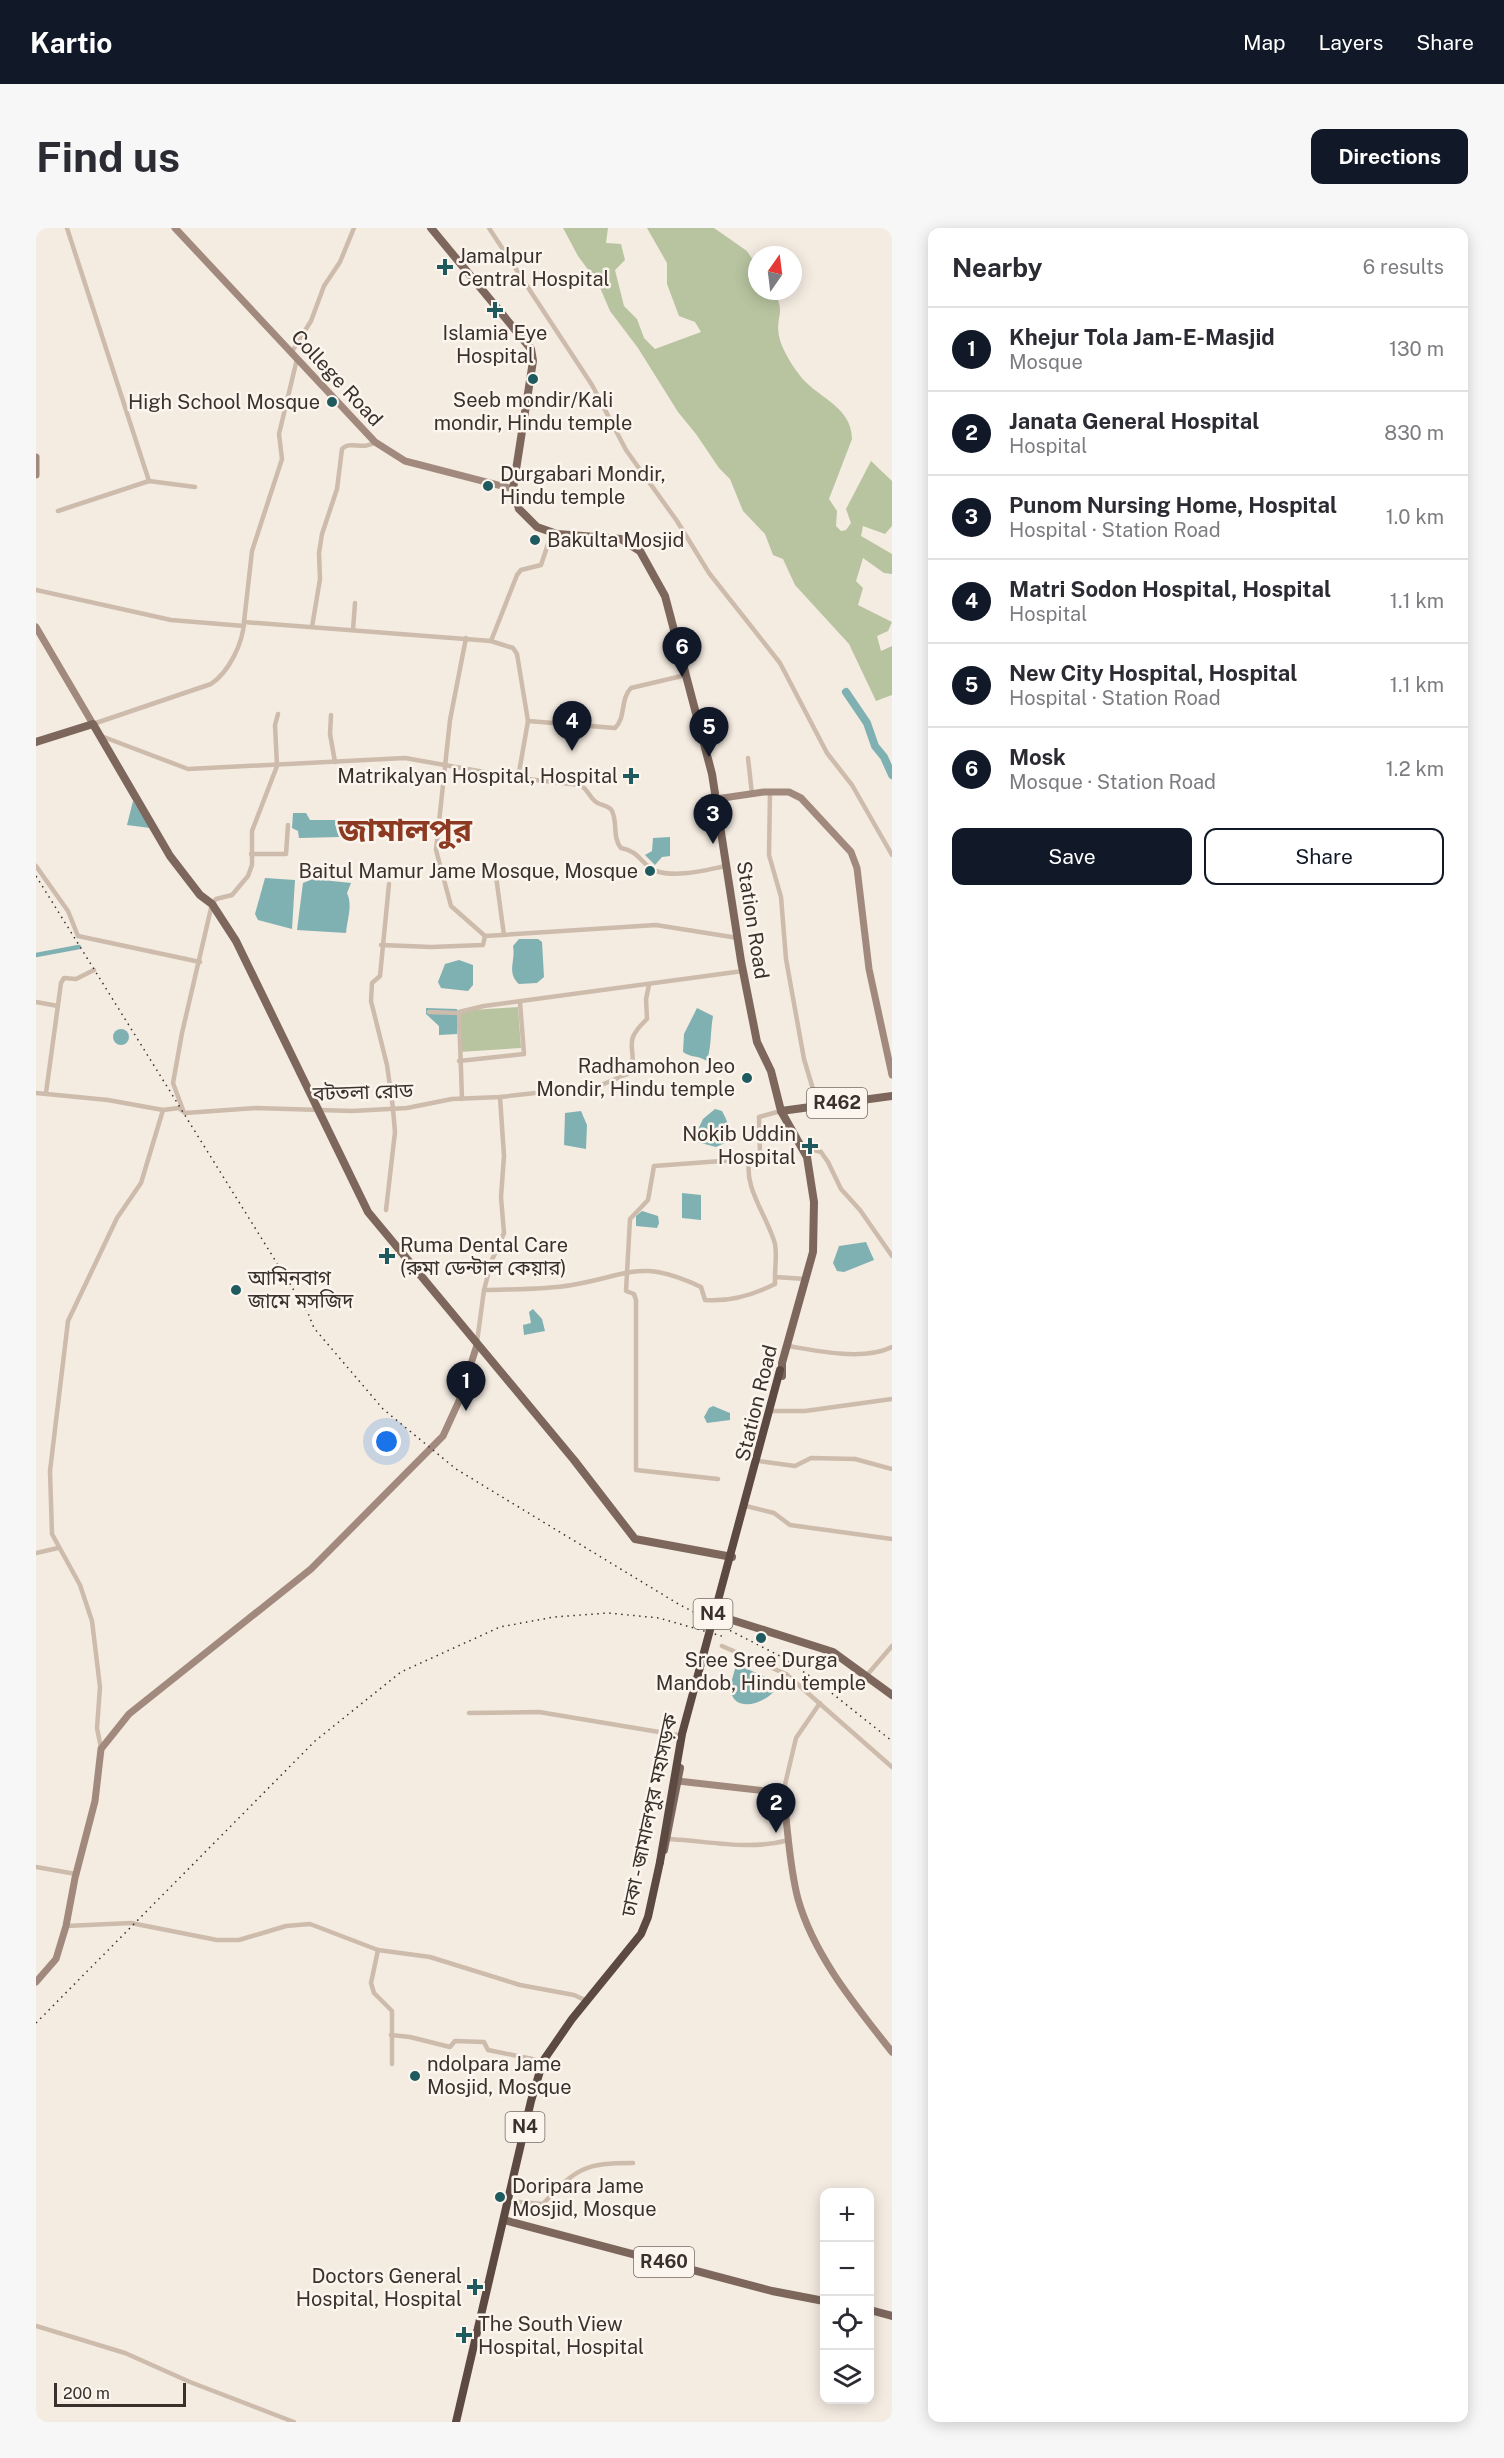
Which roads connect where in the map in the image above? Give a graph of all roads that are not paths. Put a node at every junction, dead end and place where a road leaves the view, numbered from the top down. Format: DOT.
graph roads {
  1 [pos="67,228"];
  2 [pos="175,228"];
  3 [pos="354,228"];
  4 [pos="431,228"];
  5 [pos="489,228"];
  6 [pos="291,353"];
  7 [pos="297,359"];
  8 [pos="375,442"];
  9 [pos="36,457"];
  10 [pos="37,472"];
  11 [pos="149,481"];
  12 [pos="195,486"];
  13 [pos="513,489"];
  14 [pos="58,511"];
  15 [pos="552,532"];
  16 [pos="36,590"];
  17 [pos="355,603"];
  18 [pos="244,624"];
  19 [pos="36,627"];
  20 [pos="312,627"];
  21 [pos="353,630"];
  22 [pos="466,638"];
  23 [pos="491,641"];
  24 [pos="686,675"];
  25 [pos="278,714"];
  26 [pos="331,715"];
  27 [pos="528,721"];
  28 [pos="93,724"];
  29 [pos="101,736"];
  30 [pos="36,742"];
  31 [pos="748,758"];
  32 [pos="335,762"];
  33 [pos="444,763"];
  34 [pos="278,766"];
  35 [pos="518,778"];
  36 [pos="770,792"];
  37 [pos="752,794"];
  38 [pos="716,799"];
  39 [pos="288,825"];
  40 [pos="251,854"];
  41 [pos="892,855"];
  42 [pos="36,866"];
  43 [pos="728,866"];
  44 [pos="495,869"];
  45 [pos="389,884"];
  46 [pos="212,904"];
  47 [pos="504,935"];
  48 [pos="485,936"];
  49 [pos="738,938"];
  50 [pos="381,945"];
  51 [pos="200,962"];
  52 [pos="94,970"];
  53 [pos="743,971"];
  54 [pos="649,985"];
  55 [pos="36,1002"];
  56 [pos="520,1002"];
  57 [pos="58,1006"];
  58 [pos="429,1012"];
  59 [pos="458,1013"];
  60 [pos="459,1061"];
  61 [pos="673,1063"];
  62 [pos="633,1066"];
  63 [pos="892,1075"];
  64 [pos="36,1093"];
  65 [pos="46,1093"];
  66 [pos="892,1096"];
  67 [pos="500,1097"];
  68 [pos="462,1099"];
  69 [pos="818,1106"];
  70 [pos="317,1109"];
  71 [pos="393,1109"];
  72 [pos="163,1110"];
  73 [pos="781,1111"];
  74 [pos="185,1113"];
  75 [pos="800,1146"];
  76 [pos="750,1158"];
  77 [pos="386,1209"];
  78 [pos="892,1256"];
  79 [pos="626,1272"];
  80 [pos="775,1277"];
  81 [pos="806,1279"];
  82 [pos="484,1290"];
  83 [pos="477,1345"];
  84 [pos="788,1346"];
  85 [pos="892,1347"];
  86 [pos="781,1367"];
  87 [pos="892,1399"];
  88 [pos="772,1411"];
  89 [pos="759,1461"];
  90 [pos="892,1469"];
  91 [pos="718,1479"];
  92 [pos="746,1506"];
  93 [pos="892,1539"];
  94 [pos="58,1548"];
  95 [pos="36,1553"];
  96 [pos="732,1557"];
  97 [pos="716,1615"];
  98 [pos="722,1646"];
  99 [pos="892,1646"];
  100 [pos="867,1674"];
  101 [pos="892,1695"];
  102 [pos="820,1703"];
  103 [pos="469,1713"];
  104 [pos="686,1737"];
  105 [pos="101,1749"];
  106 [pos="892,1767"];
  107 [pos="678,1781"];
  108 [pos="783,1793"];
  109 [pos="669,1839"];
  110 [pos="789,1840"];
  111 [pos="660,1862"];
  112 [pos="36,1867"];
  113 [pos="76,1874"];
  114 [pos="66,1926"];
  115 [pos="378,1950"];
  116 [pos="36,1982"];
  117 [pos="587,2001"];
  118 [pos="391,2035"];
  119 [pos="892,2052"];
  120 [pos="543,2061"];
  121 [pos="392,2064"];
  122 [pos="633,2163"];
  123 [pos="508,2201"];
  124 [pos="504,2220"];
  125 [pos="820,2300"];
  126 [pos="874,2311"];
  127 [pos="892,2316"];
  128 [pos="36,2326"];
  129 [pos="294,2422"];
  130 [pos="456,2422"];
  1 -- 11 [label="street"];
  2 -- 6 [label="main road, College Road"];
  3 -- 6 [label="street"];
  4 -- 13 [label="main road"];
  5 -- 41 [label="street"];
  6 -- 7 [label="main road, College Road"];
  7 -- 8 [label="main road, College Road"];
  7 -- 18 [label="street"];
  8 -- 13 [label="main road, College Road"];
  8 -- 20 [label="street"];
  9 -- 10 [label="main road"];
  11 -- 12 [label="street"];
  11 -- 14 [label="street"];
  13 -- 15 [label="main road, Station Road"];
  15 -- 23 [label="street"];
  15 -- 24 [label="main road, Station Road"];
  16 -- 18 [label="street"];
  17 -- 21 [label="street"];
  18 -- 20 [label="street"];
  18 -- 28 [label="street"];
  19 -- 28 [label="main road"];
  20 -- 21 [label="street"];
  21 -- 22 [label="street"];
  22 -- 23 [label="street"];
  22 -- 33 [label="street"];
  23 -- 27 [label="street"];
  24 -- 27 [label="street"];
  24 -- 38 [label="main road, Station Road"];
  25 -- 34 [label="street"];
  26 -- 32 [label="street"];
  27 -- 35 [label="street"];
  28 -- 29 [label="main road"];
  28 -- 30 [label="main road"];
  29 -- 34 [label="street"];
  29 -- 46 [label="main road"];
  31 -- 37 [label="street"];
  32 -- 33 [label="street"];
  32 -- 34 [label="street"];
  33 -- 35 [label="street"];
  33 -- 48 [label="street"];
  34 -- 40 [label="street"];
  35 -- 43 [label="street"];
  36 -- 37 [label="main road"];
  36 -- 63 [label="main road"];
  36 -- 69 [label="street"];
  37 -- 38 [label="main road"];
  38 -- 43 [label="main road, Station Road"];
  39 -- 40 [label="street"];
  40 -- 46 [label="street"];
  42 -- 51 [label="street"];
  43 -- 49 [label="main road, Station Road"];
  44 -- 47 [label="street"];
  45 -- 50 [label="street"];
  46 -- 51 [label="street"];
  46 -- 70 [label="main road"];
  47 -- 48 [label="street"];
  47 -- 49 [label="street"];
  48 -- 50 [label="street"];
  49 -- 53 [label="main road, Station Road"];
  50 -- 71 [label="street"];
  51 -- 74 [label="street"];
  52 -- 57 [label="street"];
  53 -- 54 [label="street"];
  53 -- 73 [label="main road, Station Road"];
  54 -- 56 [label="street"];
  54 -- 62 [label="street"];
  55 -- 57 [label="street"];
  56 -- 59 [label="street"];
  56 -- 60 [label="street"];
  57 -- 65 [label="street"];
  58 -- 59 [label="street"];
  59 -- 60 [label="street"];
  60 -- 68 [label="street"];
  61 -- 62 [label="street"];
  62 -- 67 [label="street, বটতলা রোড"];
  64 -- 65 [label="street, বটতলা রোড"];
  65 -- 72 [label="street, বটতলা রোড"];
  66 -- 69 [label="main road, R462"];
  67 -- 68 [label="street, বটতলা রোড"];
  67 -- 82 [label="street"];
  68 -- 71 [label="street, বটতলা রোড"];
  69 -- 73 [label="main road, R462"];
  70 -- 71 [label="street, বটতলা রোড"];
  70 -- 74 [label="street, বটতলা রোড"];
  70 -- 83 [label="main road"];
  71 -- 77 [label="street"];
  72 -- 74 [label="street, বটতলা রোড"];
  72 -- 94 [label="street"];
  73 -- 75 [label="main road, Station Road"];
  73 -- 76 [label="street"];
  75 -- 78 [label="street"];
  75 -- 81 [label="main road, Station Road"];
  76 -- 79 [label="street"];
  76 -- 80 [label="street"];
  79 -- 80 [label="street"];
  79 -- 82 [label="street"];
  79 -- 91 [label="street"];
  80 -- 81 [label="street"];
  81 -- 84 [label="main road, Station Road"];
  82 -- 83 [label="street"];
  83 -- 96 [label="main road"];
  83 -- 105 [label="main road"];
  84 -- 85 [label="street"];
  84 -- 86 [label="main road, Station Road"];
  86 -- 88 [label="main road, Station Road"];
  86 -- 111 [label="highway, ঢাকা - জামালপুর মহাসড়ক / N4, bridge"];
  87 -- 88 [label="street"];
  88 -- 89 [label="main road, Station Road"];
  89 -- 90 [label="street"];
  89 -- 92 [label="main road, Station Road"];
  92 -- 93 [label="street"];
  92 -- 96 [label="main road, Station Road"];
  94 -- 95 [label="street"];
  94 -- 105 [label="street"];
  96 -- 97 [label="main road, Station Road"];
  97 -- 100 [label="main road"];
  97 -- 104 [label="main road, Station Road"];
  98 -- 102 [label="street"];
  99 -- 100 [label="street"];
  100 -- 101 [label="main road"];
  102 -- 106 [label="street"];
  102 -- 108 [label="street"];
  103 -- 104 [label="street"];
  104 -- 107 [label="main road, Station Road"];
  105 -- 113 [label="main road"];
  107 -- 108 [label="main road"];
  107 -- 109 [label="main road, Station Road"];
  108 -- 110 [label="main road"];
  109 -- 110 [label="street"];
  109 -- 111 [label="main road, Station Road"];
  110 -- 119 [label="main road"];
  111 -- 117 [label="highway, ঢাকা - জামালপুর মহাসড়ক / N4"];
  112 -- 113 [label="street"];
  113 -- 114 [label="main road"];
  114 -- 115 [label="street"];
  114 -- 116 [label="main road"];
  115 -- 117 [label="street"];
  115 -- 118 [label="street"];
  117 -- 120 [label="highway, ঢাকা - জামালপুর মহাসড়ক / N4"];
  118 -- 120 [label="street"];
  118 -- 121 [label="street"];
  120 -- 123 [label="highway, ঢাকা - জামালপুর মহাসড়ক / N4"];
  122 -- 123 [label="street"];
  123 -- 124 [label="highway, ঢাকা - জামালপুর মহাসড়ক / N4"];
  124 -- 125 [label="main road, R460"];
  124 -- 130 [label="highway, ঢাকা - জামালপুর মহাসড়ক / N4"];
  126 -- 127 [label="main road"];
  128 -- 129 [label="street"];
}
